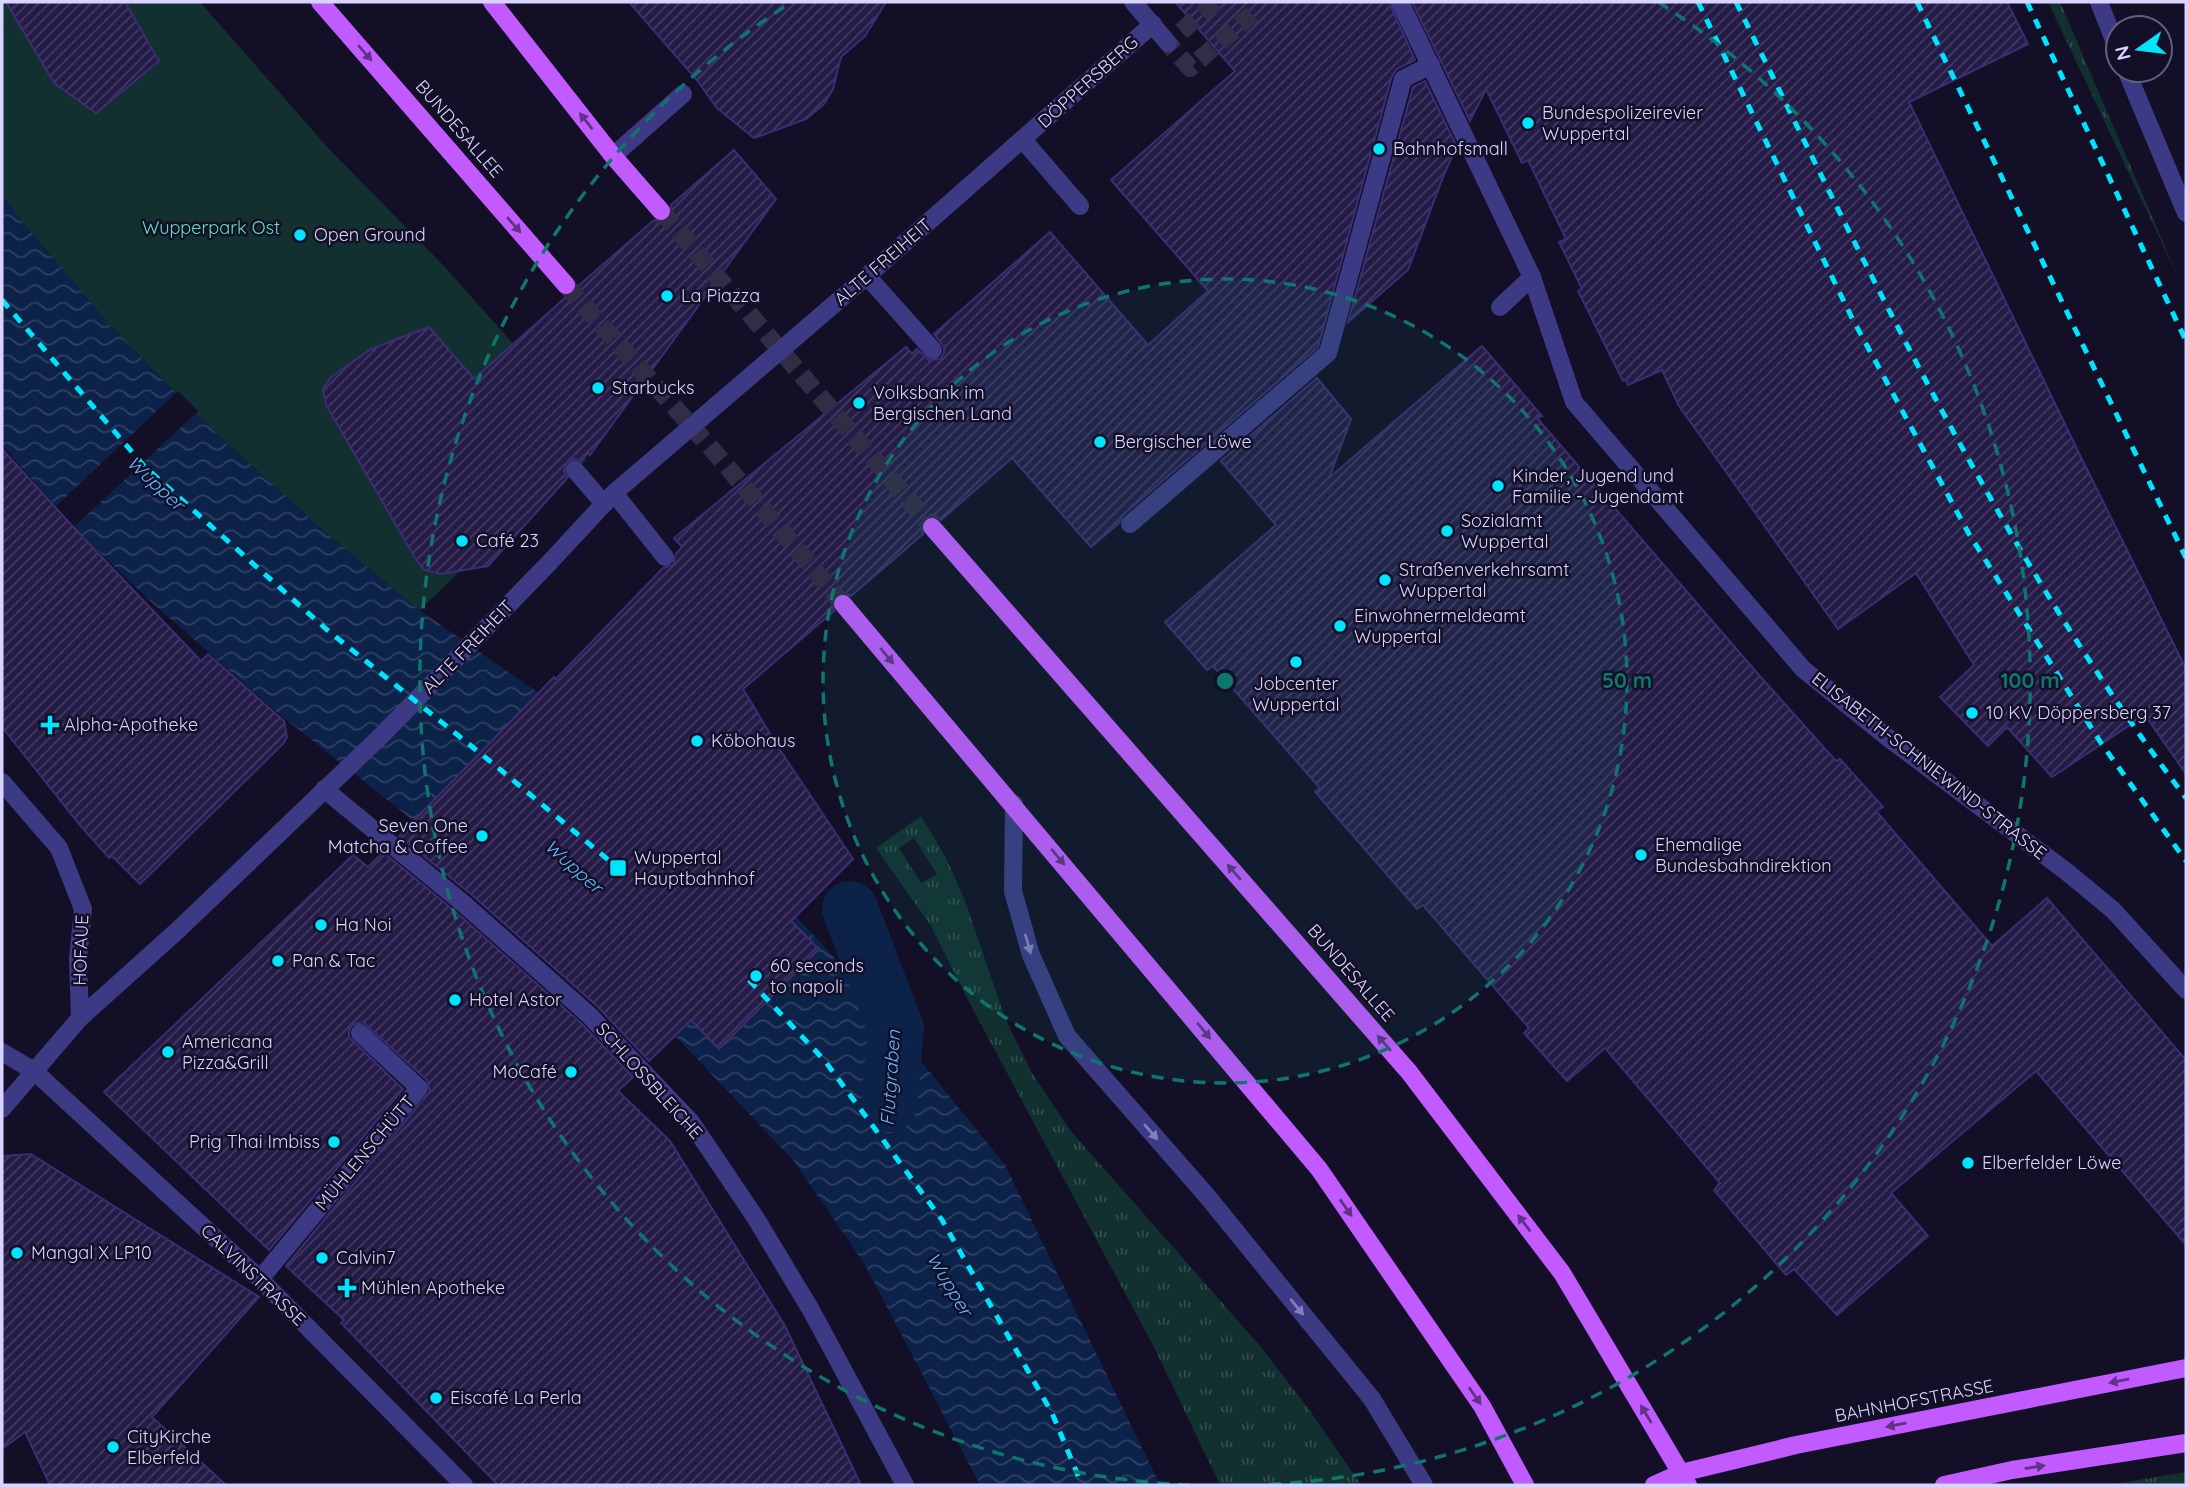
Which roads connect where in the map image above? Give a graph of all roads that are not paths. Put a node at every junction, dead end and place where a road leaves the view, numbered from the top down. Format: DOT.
graph roads {
  1 [pos="320,2"];
  2 [pos="492,2"];
  3 [pos="1133,2"];
  4 [pos="1400,2"];
  5 [pos="1153,24"];
  6 [pos="1168,43"];
  7 [pos="1431,65"];
  8 [pos="2132,84"];
  9 [pos="683,94"];
  10 [pos="1023,140"];
  11 [pos="613,156"];
  12 [pos="950,203"];
  13 [pos="1080,206"];
  14 [pos="661,211"];
  15 [pos="2186,213"];
  16 [pos="867,276"];
  17 [pos="1532,277"];
  18 [pos="566,285"];
  19 [pos="1500,307"];
  20 [pos="933,350"];
  21 [pos="575,470"];
  22 [pos="609,498"];
  23 [pos="1130,524"];
  24 [pos="932,527"];
  25 [pos="665,556"];
  26 [pos="843,604"];
  27 [pos="2,782"];
  28 [pos="329,784"];
  29 [pos="1014,804"];
  30 [pos="2186,990"];
  31 [pos="80,1018"];
  32 [pos="360,1033"];
  33 [pos="2,1052"];
  34 [pos="34,1071"];
  35 [pos="2,1109"];
  36 [pos="260,1279"];
  37 [pos="2186,1368"];
  38 [pos="2186,1443"];
  39 [pos="1684,1479"];
  40 [pos="464,1485"];
  41 [pos="905,1485"];
  42 [pos="1424,1485"];
  43 [pos="1525,1485"];
  44 [pos="1654,1485"];
  45 [pos="1944,1485"];
  1 -- 18 [label="main road, BUNDESALLEE, one-way"];
  11 -- 2 [label="main road, one-way"];
  3 -- 5 [label="street, DÖPPERSBERG"];
  4 -- 7 [label="street"];
  5 -- 6 [label="street, DÖPPERSBERG"];
  5 -- 10 [label="street, DÖPPERSBERG"];
  7 -- 17 [label="street"];
  7 -- 23 [label="street"];
  8 -- 15 [label="street"];
  9 -- 11 [label="street"];
  10 -- 12 [label="street, DÖPPERSBERG"];
  10 -- 13 [label="street, DÖPPERSBERG"];
  11 -- 14 [label="main road"];
  12 -- 16 [label="street, ALTE FREIHEIT"];
  16 -- 20 [label="street"];
  16 -- 22 [label="street, ALTE FREIHEIT"];
  17 -- 19 [label="street"];
  17 -- 30 [label="street, ELISABETH-SCHNIEWIND-STRASSE"];
  21 -- 22 [label="street"];
  22 -- 25 [label="street"];
  22 -- 28 [label="street, ALTE FREIHEIT"];
  39 -- 24 [label="main road, BUNDESALLEE, one-way"];
  26 -- 29 [label="main road, one-way"];
  27 -- 31 [label="street, HOFAUE"];
  28 -- 31 [label="street, ALTE FREIHEIT"];
  28 -- 41 [label="street, SCHLOSSBLEICHE"];
  29 -- 42 [label="street, one-way"];
  29 -- 43 [label="main road, one-way"];
  31 -- 34 [label="street, ALTE FREIHEIT"];
  32 -- 36 [label="street, MÜHLENSCHÜTT"];
  33 -- 34 [label="street, CALVINSTRASSE"];
  34 -- 35 [label="street, ALTE FREIHEIT"];
  34 -- 36 [label="street, CALVINSTRASSE"];
  36 -- 40 [label="street, CALVINSTRASSE"];
  37 -- 39 [label="main road, BAHNHOFSTRASSE, one-way"];
  45 -- 38 [label="main road, one-way"];
  39 -- 44 [label="main road, BAHNHOFSTRASSE"];
}
